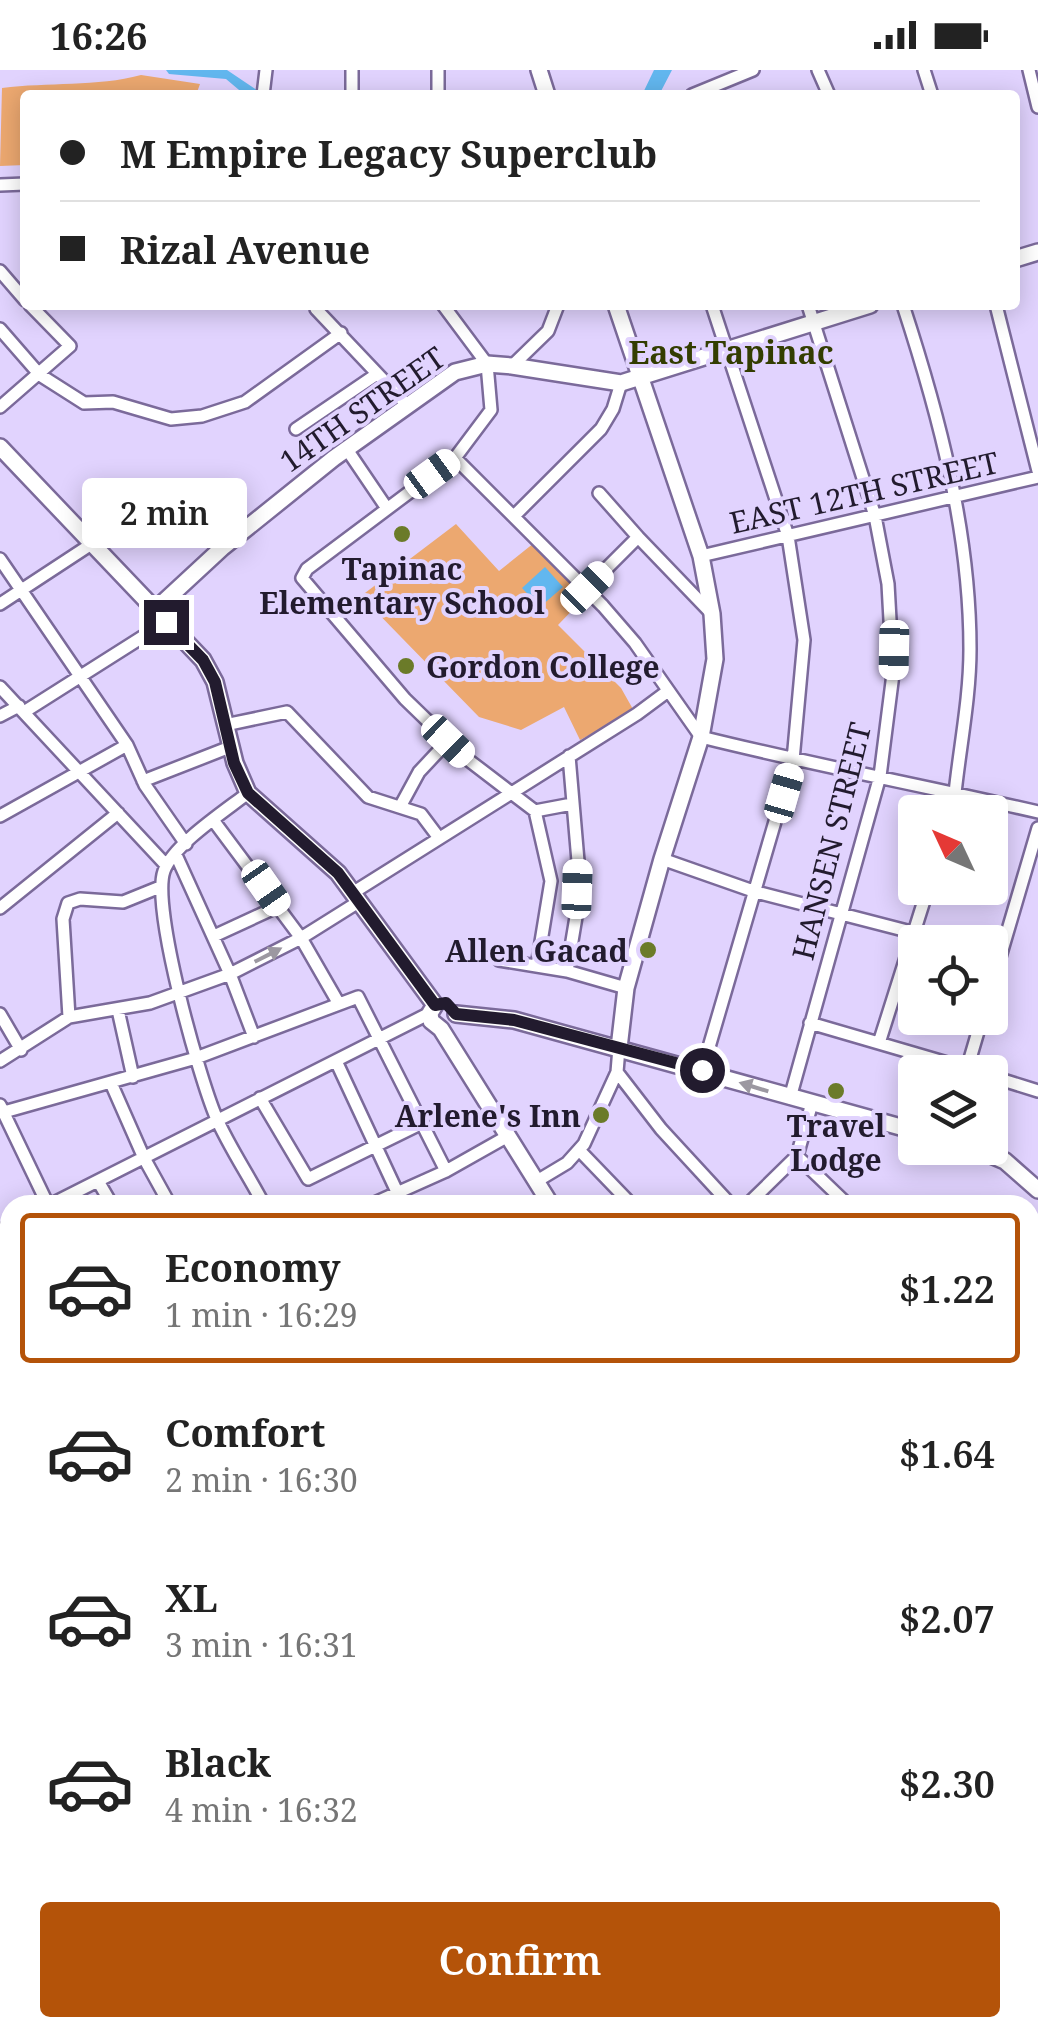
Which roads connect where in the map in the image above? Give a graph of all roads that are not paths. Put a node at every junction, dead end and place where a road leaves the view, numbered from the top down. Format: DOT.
graph roads {
  1 [pos="753,70"];
  2 [pos="1028,70"];
  3 [pos="723,82"];
  4 [pos="1038,107"];
  5 [pos="0,270"];
  6 [pos="20,294"];
  7 [pos="34,310"];
  8 [pos="316,310"];
  9 [pos="321,310"];
  10 [pos="447,310"];
  11 [pos="556,310"];
  12 [pos="618,310"];
  13 [pos="714,310"];
  14 [pos="810,310"];
  15 [pos="854,310"];
  16 [pos="905,310"];
  17 [pos="997,310"];
  18 [pos="308,323"];
  19 [pos="814,323"];
  20 [pos="0,329"];
  21 [pos="341,333"];
  22 [pos="728,350"];
  23 [pos="487,364"];
  24 [pos="512,366"];
  25 [pos="377,374"];
  26 [pos="40,375"];
  27 [pos="641,378"];
  28 [pos="621,384"];
  29 [pos="406,404"];
  30 [pos="0,407"];
  31 [pos="296,429"];
  32 [pos="0,446"];
  33 [pos="346,448"];
  34 [pos="455,458"];
  35 [pos="1038,474"];
  36 [pos="599,493"];
  37 [pos="955,496"];
  38 [pos="386,507"];
  39 [pos="514,516"];
  40 [pos="875,516"];
  41 [pos="788,536"];
  42 [pos="638,537"];
  43 [pos="93,542"];
  44 [pos="700,556"];
  45 [pos="0,559"];
  46 [pos="587,588"];
  47 [pos="21,590"];
  48 [pos="0,604"];
  49 [pos="712,614"];
  50 [pos="161,616"];
  51 [pos="80,677"];
  52 [pos="0,687"];
  53 [pos="668,691"];
  54 [pos="21,709"];
  55 [pos="0,716"];
  56 [pos="225,725"];
  57 [pos="701,736"];
  58 [pos="448,741"];
  59 [pos="127,745"];
  60 [pos="230,747"];
  61 [pos="569,756"];
  62 [pos="793,760"];
  63 [pos="78,770"];
  64 [pos="880,776"];
  65 [pos="143,780"];
  66 [pos="248,793"];
  67 [pos="510,793"];
  68 [pos="955,793"];
  69 [pos="572,804"];
  70 [pos="400,807"];
  71 [pos="535,811"];
  72 [pos="1038,812"];
  73 [pos="118,813"];
  74 [pos="0,816"];
  75 [pos="214,820"];
  76 [pos="1038,828"];
  77 [pos="439,838"];
  78 [pos="186,844"];
  79 [pos="176,855"];
  80 [pos="662,859"];
  81 [pos="166,865"];
  82 [pos="160,887"];
  83 [pos="756,892"];
  84 [pos="357,897"];
  85 [pos="279,906"];
  86 [pos="0,908"];
  87 [pos="840,912"];
  88 [pos="898,928"];
  89 [pos="1008,930"];
  90 [pos="214,936"];
  91 [pos="301,938"];
  92 [pos="498,960"];
  93 [pos="537,966"];
  94 [pos="567,971"];
  95 [pos="230,974"];
  96 [pos="898,985"];
  97 [pos="626,988"];
  98 [pos="179,994"];
  99 [pos="338,1004"];
  100 [pos="432,1009"];
  101 [pos="118,1010"];
  102 [pos="0,1014"];
  103 [pos="456,1014"];
  104 [pos="69,1018"];
  105 [pos="810,1022"];
  106 [pos="442,1028"];
  107 [pos="254,1038"];
  108 [pos="380,1040"];
  109 [pos="879,1043"];
  110 [pos="618,1048"];
  111 [pos="21,1050"];
  112 [pos="919,1055"];
  113 [pos="196,1058"];
  114 [pos="0,1061"];
  115 [pos="336,1061"];
  116 [pos="702,1070"];
  117 [pos="616,1072"];
  118 [pos="133,1077"];
  119 [pos="1008,1082"];
  120 [pos="111,1083"];
  121 [pos="1038,1091"];
  122 [pos="260,1098"];
  123 [pos="790,1098"];
  124 [pos="812,1103"];
  125 [pos="2,1108"];
  126 [pos="217,1118"];
  127 [pos="422,1123"];
  128 [pos="898,1126"];
  129 [pos="508,1136"];
  130 [pos="376,1145"];
  131 [pos="580,1151"];
  132 [pos="797,1156"];
  133 [pos="144,1158"];
  134 [pos="1008,1164"];
  135 [pos="446,1171"];
  136 [pos="98,1181"];
  137 [pos="537,1182"];
  138 [pos="1038,1190"];
  139 [pos="398,1194"];
  140 [pos="44,1195"];
  141 [pos="69,1195"];
  142 [pos="106,1195"];
  143 [pos="164,1195"];
  144 [pos="259,1195"];
  145 [pos="545,1195"];
  146 [pos="622,1195"];
  147 [pos="722,1195"];
  148 [pos="757,1195"];
  149 [pos="838,1195"];
  1 -- 3 [label="street"];
  2 -- 4 [label="street"];
  5 -- 6 [label="street"];
  7 -- 26 [label="street"];
  8 -- 18 [label="street"];
  9 -- 21 [label="street"];
  10 -- 23 [label="street"];
  11 -- 24 [label="street"];
  12 -- 27 [label="main road"];
  13 -- 22 [label="street"];
  14 -- 19 [label="street, HANSEN STREET"];
  15 -- 19 [label="main road, 14TH STREET"];
  16 -- 37 [label="street"];
  17 -- 35 [label="street"];
  19 -- 22 [label="main road, 14TH STREET"];
  19 -- 40 [label="street, HANSEN STREET"];
  20 -- 26 [label="street"];
  21 -- 25 [label="street"];
  21 -- 26 [label="street"];
  22 -- 27 [label="main road, 14TH STREET"];
  22 -- 41 [label="street"];
  23 -- 24 [label="main road, 14TH STREET"];
  23 -- 29 [label="main road, 14TH STREET"];
  23 -- 34 [label="street"];
  24 -- 28 [label="main road, 14TH STREET"];
  25 -- 29 [label="street"];
  25 -- 31 [label="street"];
  26 -- 30 [label="street"];
  27 -- 28 [label="main road, 14TH STREET"];
  27 -- 44 [label="main road"];
  28 -- 39 [label="street"];
  29 -- 33 [label="main road, 14TH STREET"];
  32 -- 43 [label="main road"];
  33 -- 38 [label="street"];
  33 -- 50 [label="main road, 14TH STREET"];
  34 -- 38 [label="street"];
  34 -- 39 [label="street"];
  35 -- 37 [label="street, EAST 12TH STREET"];
  36 -- 42 [label="street"];
  37 -- 40 [label="street, EAST 12TH STREET"];
  37 -- 68 [label="street"];
  38 -- 58 [label="street"];
  39 -- 46 [label="street"];
  40 -- 41 [label="street, EAST 12TH STREET"];
  40 -- 64 [label="street, HANSEN STREET"];
  41 -- 44 [label="street, EAST 12TH STREET"];
  41 -- 62 [label="street"];
  42 -- 46 [label="street"];
  42 -- 49 [label="street"];
  43 -- 47 [label="street"];
  43 -- 50 [label="main road"];
  44 -- 49 [label="main road"];
  45 -- 47 [label="street"];
  46 -- 53 [label="street"];
  47 -- 48 [label="street"];
  47 -- 51 [label="street"];
  49 -- 57 [label="main road"];
  50 -- 51 [label="street"];
  50 -- 56 [label="main road"];
  51 -- 54 [label="street"];
  51 -- 59 [label="street"];
  52 -- 54 [label="street"];
  53 -- 57 [label="street"];
  53 -- 61 [label="street"];
  54 -- 55 [label="street"];
  54 -- 63 [label="street"];
  56 -- 60 [label="main road"];
  56 -- 70 [label="street"];
  57 -- 62 [label="street"];
  57 -- 80 [label="main road"];
  58 -- 67 [label="street"];
  58 -- 70 [label="street"];
  59 -- 63 [label="street"];
  59 -- 65 [label="street"];
  60 -- 65 [label="street"];
  60 -- 66 [label="main road"];
  61 -- 67 [label="street"];
  61 -- 69 [label="street"];
  62 -- 64 [label="street"];
  62 -- 83 [label="street"];
  63 -- 73 [label="street"];
  63 -- 74 [label="street"];
  64 -- 68 [label="street"];
  64 -- 87 [label="street, HANSEN STREET"];
  65 -- 78 [label="street"];
  66 -- 75 [label="street"];
  66 -- 84 [label="main road"];
  67 -- 71 [label="street"];
  67 -- 77 [label="street"];
  68 -- 72 [label="street"];
  69 -- 71 [label="street"];
  69 -- 94 [label="street"];
  70 -- 77 [label="street"];
  71 -- 93 [label="street"];
  73 -- 81 [label="street"];
  73 -- 86 [label="street"];
  75 -- 78 [label="street"];
  75 -- 85 [label="street"];
  76 -- 89 [label="street"];
  77 -- 84 [label="street"];
  78 -- 79 [label="street"];
  79 -- 81 [label="street"];
  79 -- 90 [label="street"];
  80 -- 83 [label="street"];
  80 -- 97 [label="main road"];
  81 -- 82 [label="street"];
  82 -- 98 [label="street"];
  82 -- 104 [label="street"];
  83 -- 87 [label="street"];
  83 -- 116 [label="street"];
  84 -- 91 [label="street"];
  84 -- 100 [label="main road"];
  85 -- 90 [label="street"];
  85 -- 91 [label="street"];
  87 -- 88 [label="street"];
  87 -- 105 [label="street, HANSEN STREET"];
  90 -- 95 [label="street"];
  95 -- 91 [label="street, one-way"];
  91 -- 99 [label="street"];
  92 -- 93 [label="street"];
  93 -- 94 [label="street"];
  94 -- 97 [label="street"];
  95 -- 98 [label="street"];
  95 -- 107 [label="street"];
  96 -- 109 [label="street"];
  97 -- 110 [label="main road"];
  98 -- 101 [label="street"];
  98 -- 113 [label="street"];
  99 -- 107 [label="street"];
  99 -- 108 [label="street"];
  100 -- 103 [label="main road"];
  100 -- 106 [label="main road"];
  100 -- 108 [label="street"];
  101 -- 104 [label="street"];
  101 -- 118 [label="street"];
  102 -- 111 [label="street"];
  103 -- 106 [label="main road"];
  103 -- 110 [label="main road"];
  104 -- 111 [label="street"];
  105 -- 109 [label="street"];
  105 -- 123 [label="street, HANSEN STREET"];
  106 -- 129 [label="main road"];
  107 -- 113 [label="street"];
  108 -- 115 [label="street"];
  108 -- 127 [label="street"];
  109 -- 112 [label="street"];
  110 -- 116 [label="main road"];
  110 -- 117 [label="street"];
  111 -- 114 [label="street"];
  113 -- 118 [label="street"];
  113 -- 126 [label="street"];
  115 -- 122 [label="street"];
  115 -- 130 [label="street"];
  123 -- 116 [label="main road, one-way"];
  117 -- 131 [label="street"];
  117 -- 147 [label="street"];
  118 -- 120 [label="street"];
  119 -- 121 [label="street"];
  120 -- 125 [label="street"];
  120 -- 133 [label="street"];
  122 -- 126 [label="street"];
  122 -- 130 [label="street"];
  123 -- 124 [label="main road"];
  124 -- 128 [label="main road"];
  124 -- 132 [label="street"];
  125 -- 140 [label="street"];
  126 -- 133 [label="street"];
  126 -- 144 [label="street"];
  127 -- 130 [label="street"];
  127 -- 135 [label="street"];
  129 -- 135 [label="street"];
  129 -- 137 [label="main road"];
  130 -- 139 [label="street"];
  131 -- 137 [label="street"];
  131 -- 146 [label="street"];
  132 -- 148 [label="street"];
  132 -- 149 [label="street"];
  133 -- 136 [label="street"];
  133 -- 143 [label="street"];
  134 -- 138 [label="main road"];
  135 -- 139 [label="street"];
  136 -- 141 [label="street"];
  136 -- 142 [label="street"];
  137 -- 145 [label="main road"];
}
